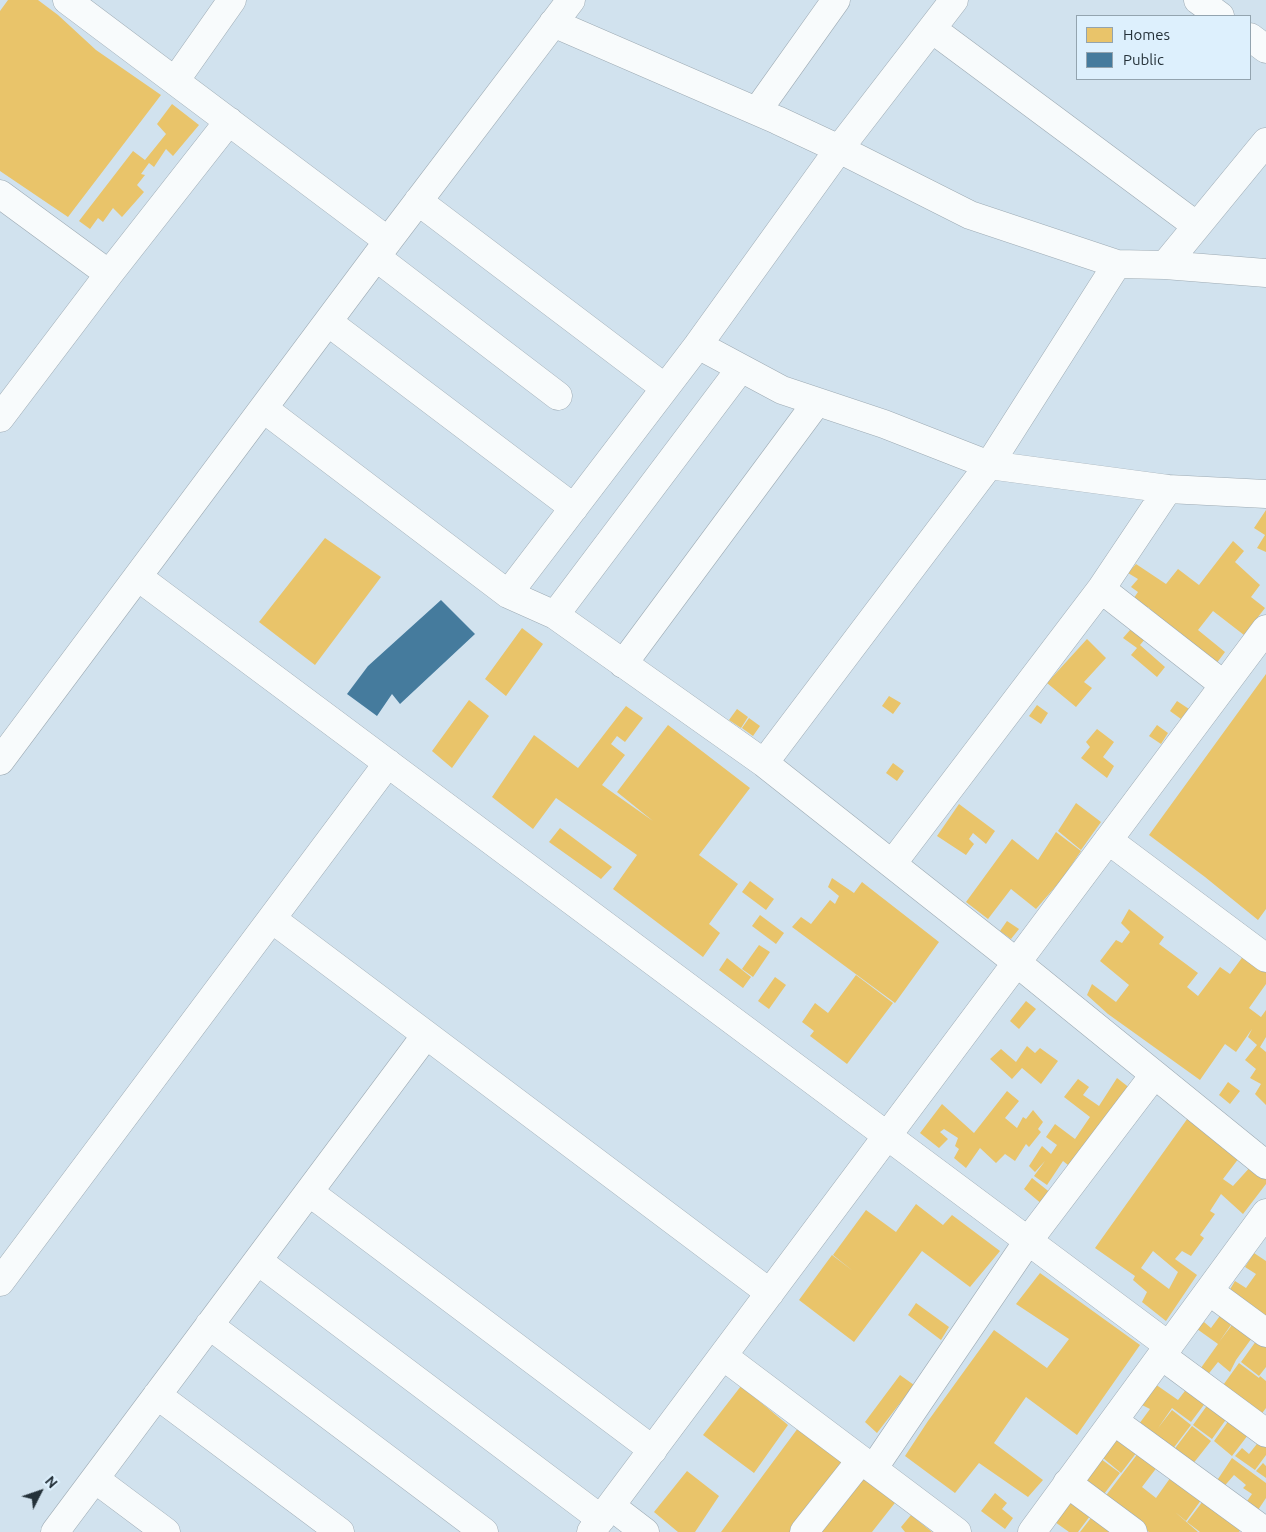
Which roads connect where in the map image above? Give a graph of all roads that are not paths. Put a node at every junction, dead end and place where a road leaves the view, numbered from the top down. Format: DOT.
graph roads {
  1 [pos="67,0"];
  2 [pos="232,0"];
  3 [pos="571,0"];
  4 [pos="836,0"];
  5 [pos="954,0"];
  6 [pos="1198,0"];
  7 [pos="1219,15"];
  8 [pos="554,23"];
  9 [pos="932,29"];
  10 [pos="1251,38"];
  11 [pos="1266,49"];
  12 [pos="175,81"];
  13 [pos="757,111"];
  14 [pos="229,122"];
  15 [pos="1266,142"];
  16 [pos="839,149"];
  17 [pos="0,194"];
  18 [pos="418,201"];
  19 [pos="1197,226"];
  20 [pos="382,249"];
  21 [pos="1117,264"];
  22 [pos="1165,265"];
  23 [pos="1266,272"];
  24 [pos="110,274"];
  25 [pos="328,322"];
  26 [pos="698,345"];
  27 [pos="741,368"];
  28 [pos="665,388"];
  29 [pos="558,396"];
  30 [pos="817,402"];
  31 [pos="3,408"];
  32 [pos="264,409"];
  33 [pos="989,465"];
  34 [pos="1168,489"];
  35 [pos="1266,494"];
  36 [pos="574,508"];
  37 [pos="138,577"];
  38 [pos="1100,589"];
  39 [pos="508,594"];
  40 [pos="555,615"];
  41 [pos="1266,629"];
  42 [pos="623,664"];
  43 [pos="1224,685"];
  44 [pos="0,760"];
  45 [pos="388,764"];
  46 [pos="764,764"];
  47 [pos="1108,840"];
  48 [pos="892,864"];
  49 [pos="272,919"];
  50 [pos="1262,946"];
  51 [pos="1016,962"];
  52 [pos="426,1035"];
  53 [pos="1154,1075"];
  54 [pos="887,1136"];
  55 [pos="1266,1165"];
  56 [pos="309,1192"];
  57 [pos="1263,1224"];
  58 [pos="1028,1241"];
  59 [pos="258,1261"];
  60 [pos="0,1282"];
  61 [pos="1209,1291"];
  62 [pos="770,1293"];
  63 [pos="210,1325"];
  64 [pos="1266,1333"];
  65 [pos="1165,1351"];
  66 [pos="723,1356"];
  67 [pos="158,1395"];
  68 [pos="1114,1421"];
  69 [pos="1266,1433"];
  70 [pos="653,1450"];
  71 [pos="867,1465"];
  72 [pos="95,1479"];
  73 [pos="1067,1483"];
  74 [pos="601,1519"];
  75 [pos="55,1532"];
  76 [pos="166,1532"];
  77 [pos="340,1532"];
  78 [pos="484,1532"];
  79 [pos="645,1532"];
  80 [pos="804,1532"];
  81 [pos="958,1532"];
  82 [pos="1032,1532"];
  83 [pos="1133,1532"];
  84 [pos="1266,1532"];
  1 -- 12 [label="street"];
  2 -- 12 [label="street"];
  3 -- 8 [label="street"];
  4 -- 13 [label="street"];
  5 -- 9 [label="street"];
  6 -- 7 [label="street"];
  8 -- 13 [label="street"];
  8 -- 18 [label="street"];
  9 -- 16 [label="street"];
  9 -- 19 [label="street"];
  10 -- 11 [label="street"];
  12 -- 14 [label="street"];
  13 -- 16 [label="street"];
  14 -- 20 [label="street"];
  14 -- 24 [label="street"];
  15 -- 19 [label="street"];
  16 -- 21 [label="street"];
  16 -- 26 [label="street"];
  17 -- 24 [label="street"];
  18 -- 20 [label="street"];
  18 -- 28 [label="street"];
  19 -- 22 [label="street"];
  20 -- 25 [label="street"];
  20 -- 29 [label="street"];
  21 -- 22 [label="street"];
  21 -- 33 [label="street"];
  22 -- 23 [label="street"];
  24 -- 31 [label="street"];
  25 -- 32 [label="street"];
  25 -- 36 [label="street"];
  26 -- 27 [label="street"];
  26 -- 28 [label="street"];
  27 -- 30 [label="street"];
  27 -- 40 [label="street"];
  28 -- 36 [label="street"];
  30 -- 33 [label="street"];
  30 -- 42 [label="street"];
  32 -- 37 [label="street"];
  32 -- 39 [label="street"];
  33 -- 34 [label="street"];
  33 -- 46 [label="street"];
  34 -- 35 [label="street"];
  34 -- 38 [label="street"];
  36 -- 39 [label="street"];
  37 -- 44 [label="street"];
  37 -- 45 [label="street"];
  38 -- 43 [label="street"];
  38 -- 48 [label="street"];
  39 -- 40 [label="street"];
  40 -- 42 [label="street"];
  41 -- 43 [label="street"];
  42 -- 46 [label="street"];
  43 -- 47 [label="street"];
  45 -- 49 [label="street"];
  45 -- 54 [label="street"];
  46 -- 48 [label="street"];
  47 -- 50 [label="street"];
  47 -- 51 [label="street"];
  48 -- 51 [label="street"];
  49 -- 52 [label="street"];
  49 -- 60 [label="street"];
  51 -- 53 [label="street"];
  51 -- 54 [label="street"];
  52 -- 56 [label="street"];
  52 -- 62 [label="street"];
  53 -- 55 [label="street"];
  53 -- 58 [label="street"];
  54 -- 58 [label="street"];
  54 -- 62 [label="street"];
  56 -- 59 [label="street"];
  56 -- 70 [label="street"];
  57 -- 61 [label="street"];
  58 -- 65 [label="street"];
  58 -- 71 [label="street"];
  59 -- 63 [label="street"];
  59 -- 74 [label="street"];
  61 -- 64 [label="street"];
  61 -- 65 [label="street"];
  62 -- 66 [label="street"];
  63 -- 67 [label="street"];
  63 -- 78 [label="street"];
  65 -- 68 [label="street"];
  65 -- 69 [label="street"];
  66 -- 70 [label="street"];
  66 -- 71 [label="street"];
  67 -- 72 [label="street"];
  67 -- 77 [label="street"];
  68 -- 73 [label="street"];
  68 -- 84 [label="street"];
  70 -- 74 [label="street"];
  71 -- 80 [label="street"];
  71 -- 81 [label="street"];
  72 -- 75 [label="street"];
  72 -- 76 [label="street"];
  73 -- 82 [label="street"];
  73 -- 83 [label="street"];
  74 -- 79 [label="street"];
}
